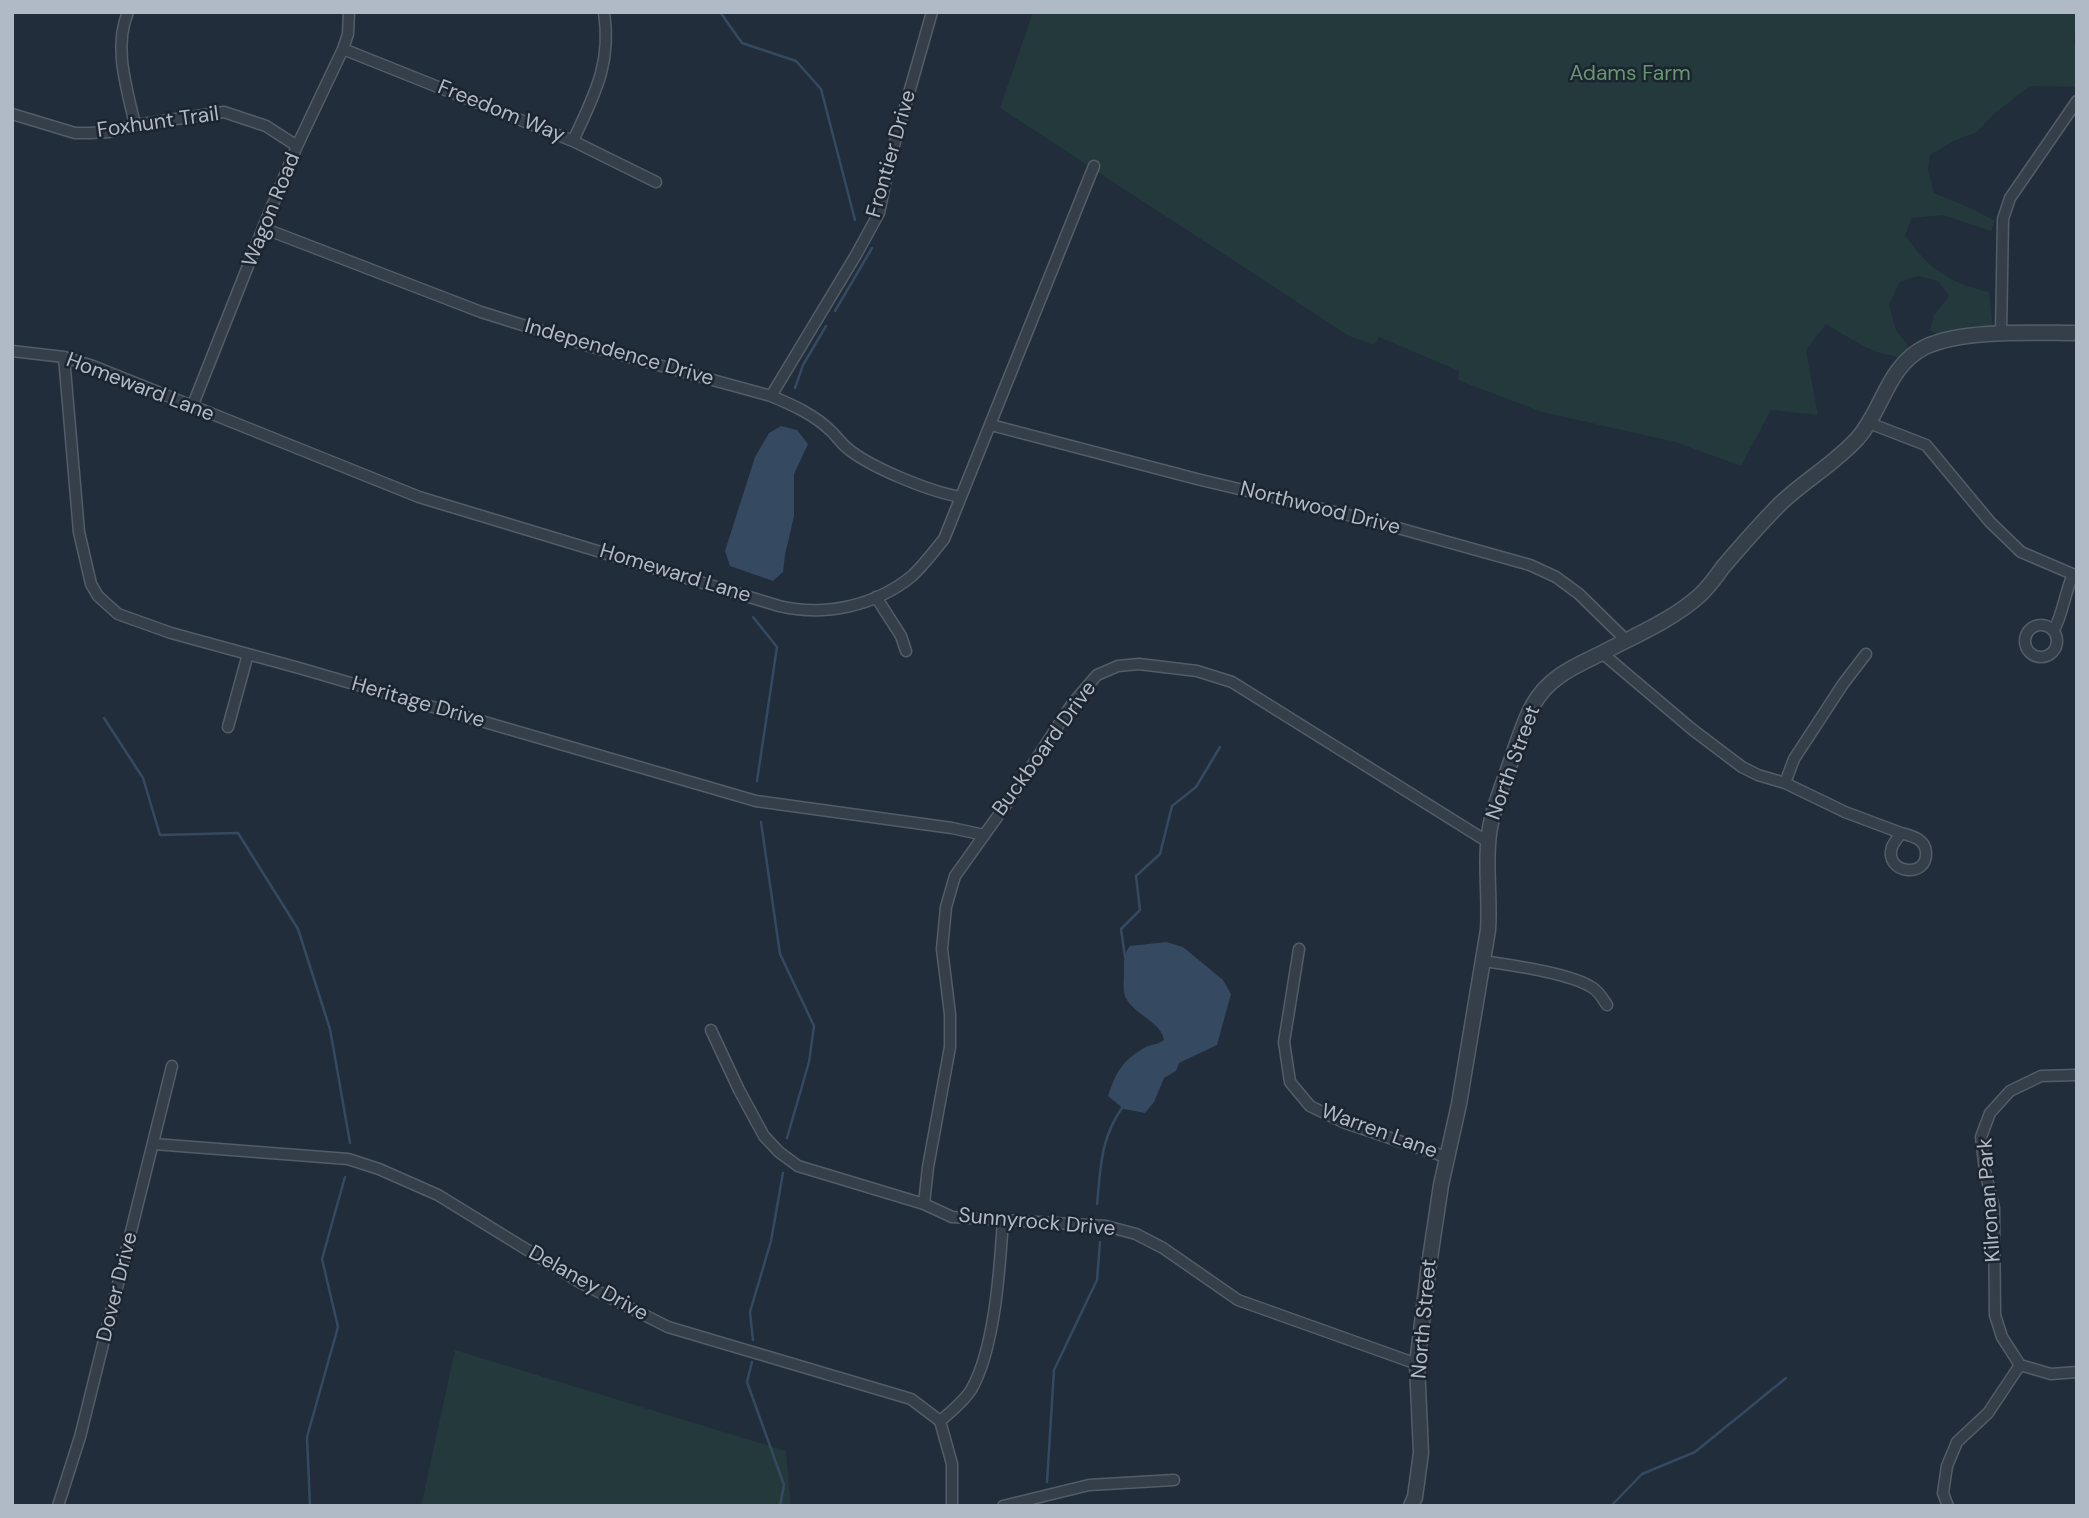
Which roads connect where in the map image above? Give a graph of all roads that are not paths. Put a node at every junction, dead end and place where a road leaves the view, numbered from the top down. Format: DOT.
graph roads {
  1 [pos="128,12"];
  2 [pos="349,12"];
  3 [pos="604,12"];
  4 [pos="932,12"];
  5 [pos="343,48"];
  6 [pos="2077,101"];
  7 [pos="12,114"];
  8 [pos="135,125"];
  9 [pos="573,141"];
  10 [pos="298,146"];
  11 [pos="1094,166"];
  12 [pos="656,183"];
  13 [pos="263,228"];
  14 [pos="2077,332"];
  15 [pos="2001,334"];
  16 [pos="12,351"];
  17 [pos="64,357"];
  18 [pos="771,396"];
  19 [pos="192,407"];
  20 [pos="1869,423"];
  21 [pos="991,425"];
  22 [pos="961,497"];
  23 [pos="2075,575"];
  24 [pos="876,597"];
  25 [pos="2053,630"];
  26 [pos="1626,640"];
  27 [pos="906,651"];
  28 [pos="1602,653"];
  29 [pos="248,654"];
  30 [pos="1866,654"];
  31 [pos="228,727"];
  32 [pos="1785,783"];
  33 [pos="1901,833"];
  34 [pos="984,835"];
  35 [pos="1488,842"];
  36 [pos="1299,950"];
  37 [pos="1483,961"];
  38 [pos="1607,1005"];
  39 [pos="711,1030"];
  40 [pos="172,1066"];
  41 [pos="2077,1076"];
  42 [pos="154,1144"];
  43 [pos="1446,1157"];
  44 [pos="924,1205"];
  45 [pos="1003,1219"];
  46 [pos="1417,1364"];
  47 [pos="2020,1365"];
  48 [pos="2077,1372"];
  49 [pos="940,1421"];
  50 [pos="1174,1480"];
  51 [pos="58,1506"];
  52 [pos="953,1506"];
  53 [pos="1003,1506"];
  54 [pos="1411,1506"];
  55 [pos="1948,1506"];
  1 -- 8 [label="street"];
  2 -- 5 [label="street, Wagon Road"];
  3 -- 9 [label="street"];
  4 -- 18 [label="street, Frontier Drive"];
  5 -- 9 [label="street, Freedom Way"];
  5 -- 10 [label="street, Wagon Road"];
  6 -- 15 [label="street"];
  7 -- 8 [label="street, Foxhunt Trail"];
  8 -- 10 [label="street, Foxhunt Trail"];
  9 -- 12 [label="street, Freedom Way"];
  10 -- 13 [label="street, Wagon Road"];
  11 -- 21 [label="street, Homeward Lane"];
  13 -- 18 [label="street, Independence Drive"];
  13 -- 19 [label="street, Wagon Road"];
  14 -- 15 [label="street, North Street"];
  15 -- 20 [label="street, North Street"];
  16 -- 17 [label="street, Homeward Lane"];
  17 -- 19 [label="street, Homeward Lane"];
  17 -- 29 [label="street, Heritage Drive"];
  18 -- 22 [label="street, Independence Drive"];
  19 -- 24 [label="street, Homeward Lane"];
  20 -- 23 [label="street"];
  20 -- 26 [label="street, North Street"];
  21 -- 22 [label="street, Homeward Lane"];
  21 -- 26 [label="street, Northwood Drive"];
  22 -- 24 [label="street, Homeward Lane"];
  23 -- 25 [label="street"];
  24 -- 27 [label="street"];
  26 -- 28 [label="street, North Street"];
  28 -- 32 [label="street"];
  28 -- 35 [label="street, North Street"];
  29 -- 31 [label="street"];
  29 -- 34 [label="street, Heritage Drive"];
  30 -- 32 [label="street"];
  32 -- 33 [label="street"];
  34 -- 35 [label="street, Buckboard Drive"];
  34 -- 44 [label="street, Buckboard Drive"];
  35 -- 37 [label="street, North Street"];
  36 -- 43 [label="street, Warren Lane"];
  37 -- 38 [label="street"];
  37 -- 43 [label="street, North Street"];
  39 -- 44 [label="street, Sunnyrock Drive"];
  40 -- 42 [label="street, Dover Drive"];
  41 -- 47 [label="street, Kilronan Park"];
  42 -- 49 [label="street, Delaney Drive"];
  42 -- 51 [label="street, Dover Drive"];
  43 -- 46 [label="street, North Street"];
  44 -- 45 [label="street, Sunnyrock Drive"];
  45 -- 46 [label="street, Sunnyrock Drive"];
  45 -- 49 [label="street"];
  46 -- 54 [label="street, North Street"];
  47 -- 48 [label="street"];
  47 -- 55 [label="street"];
  49 -- 52 [label="street"];
  50 -- 53 [label="street"];
}
